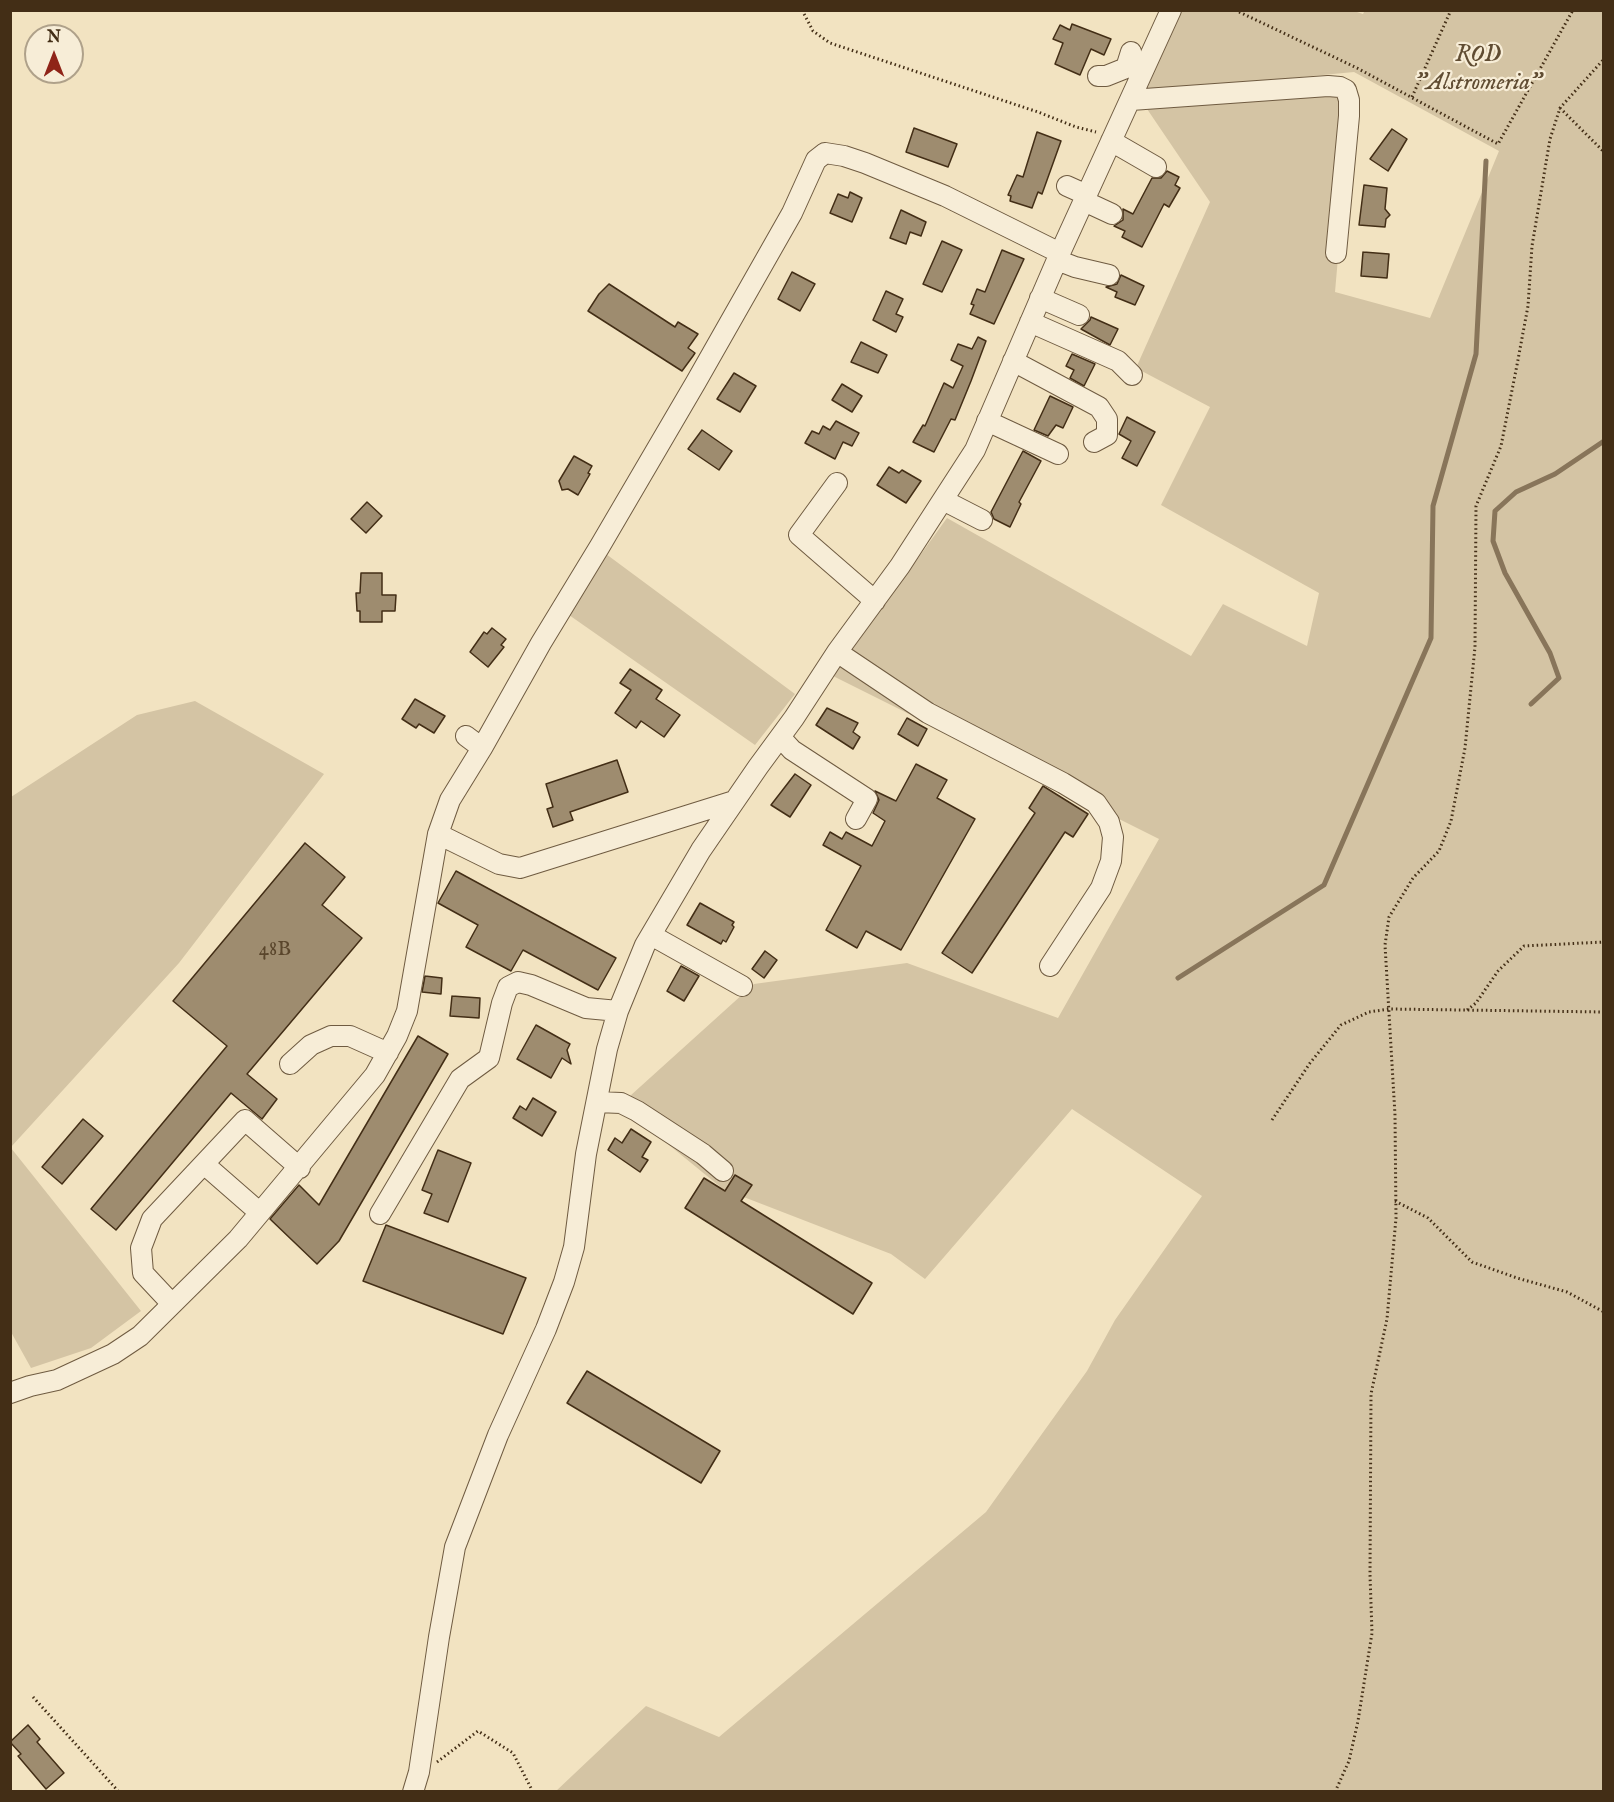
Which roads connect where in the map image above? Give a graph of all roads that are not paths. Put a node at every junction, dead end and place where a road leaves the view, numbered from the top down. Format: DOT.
graph roads {
  1 [pos="1172,10"];
  2 [pos="1133,65"];
  3 [pos="1098,76"];
  4 [pos="1131,100"];
  5 [pos="1112,139"];
  6 [pos="1156,167"];
  7 [pos="1067,186"];
  8 [pos="1085,198"];
  9 [pos="1112,214"];
  10 [pos="1336,253"];
  11 [pos="1058,256"];
  12 [pos="1109,275"];
  13 [pos="1040,298"];
  14 [pos="1079,315"];
  15 [pos="1030,322"];
  16 [pos="1013,361"];
  17 [pos="1132,375"];
  18 [pos="987,421"];
  19 [pos="1094,442"];
  20 [pos="1058,454"];
  21 [pos="837,483"];
  22 [pos="943,500"];
  23 [pos="982,520"];
  24 [pos="875,601"];
  25 [pos="837,652"];
  26 [pos="466,736"];
  27 [pos="780,737"];
  28 [pos="482,748"];
  29 [pos="734,801"];
  30 [pos="856,819"];
  31 [pos="438,834"];
  32 [pos="651,935"];
  33 [pos="1050,966"];
  34 [pos="742,986"];
  35 [pos="618,1011"];
  36 [pos="388,1053"];
  37 [pos="290,1064"];
  38 [pos="597,1102"];
  39 [pos="204,1164"];
  40 [pos="300,1168"];
  41 [pos="723,1171"];
  42 [pos="259,1212"];
  43 [pos="380,1214"];
  44 [pos="172,1304"];
  45 [pos="10,1393"];
  46 [pos="413,1791"];
  1 -- 2 [label="street"];
  2 -- 3 [label="street"];
  2 -- 4 [label="street"];
  4 -- 5 [label="street"];
  4 -- 10 [label="street"];
  5 -- 6 [label="street"];
  5 -- 8 [label="street"];
  7 -- 8 [label="street"];
  8 -- 9 [label="street"];
  8 -- 11 [label="street"];
  11 -- 12 [label="street"];
  11 -- 13 [label="street"];
  11 -- 28 [label="street"];
  13 -- 14 [label="street"];
  13 -- 15 [label="street"];
  15 -- 16 [label="street"];
  15 -- 17 [label="street"];
  16 -- 18 [label="street"];
  16 -- 19 [label="street"];
  18 -- 20 [label="street"];
  18 -- 22 [label="street"];
  21 -- 24 [label="street"];
  22 -- 23 [label="street"];
  22 -- 24 [label="street"];
  24 -- 25 [label="street"];
  25 -- 27 [label="street"];
  25 -- 33 [label="street"];
  26 -- 28 [label="street"];
  27 -- 29 [label="street"];
  27 -- 30 [label="street"];
  28 -- 31 [label="street"];
  29 -- 31 [label="street"];
  29 -- 32 [label="street"];
  31 -- 36 [label="street"];
  32 -- 34 [label="street"];
  32 -- 35 [label="street"];
  35 -- 38 [label="street"];
  35 -- 43 [label="street"];
  36 -- 37 [label="street"];
  36 -- 40 [label="street"];
  38 -- 41 [label="street"];
  38 -- 46 [label="street"];
  39 -- 40 [label="street"];
  39 -- 42 [label="street"];
  39 -- 44 [label="street"];
  40 -- 42 [label="street"];
  42 -- 44 [label="street"];
  44 -- 45 [label="street"];
}
